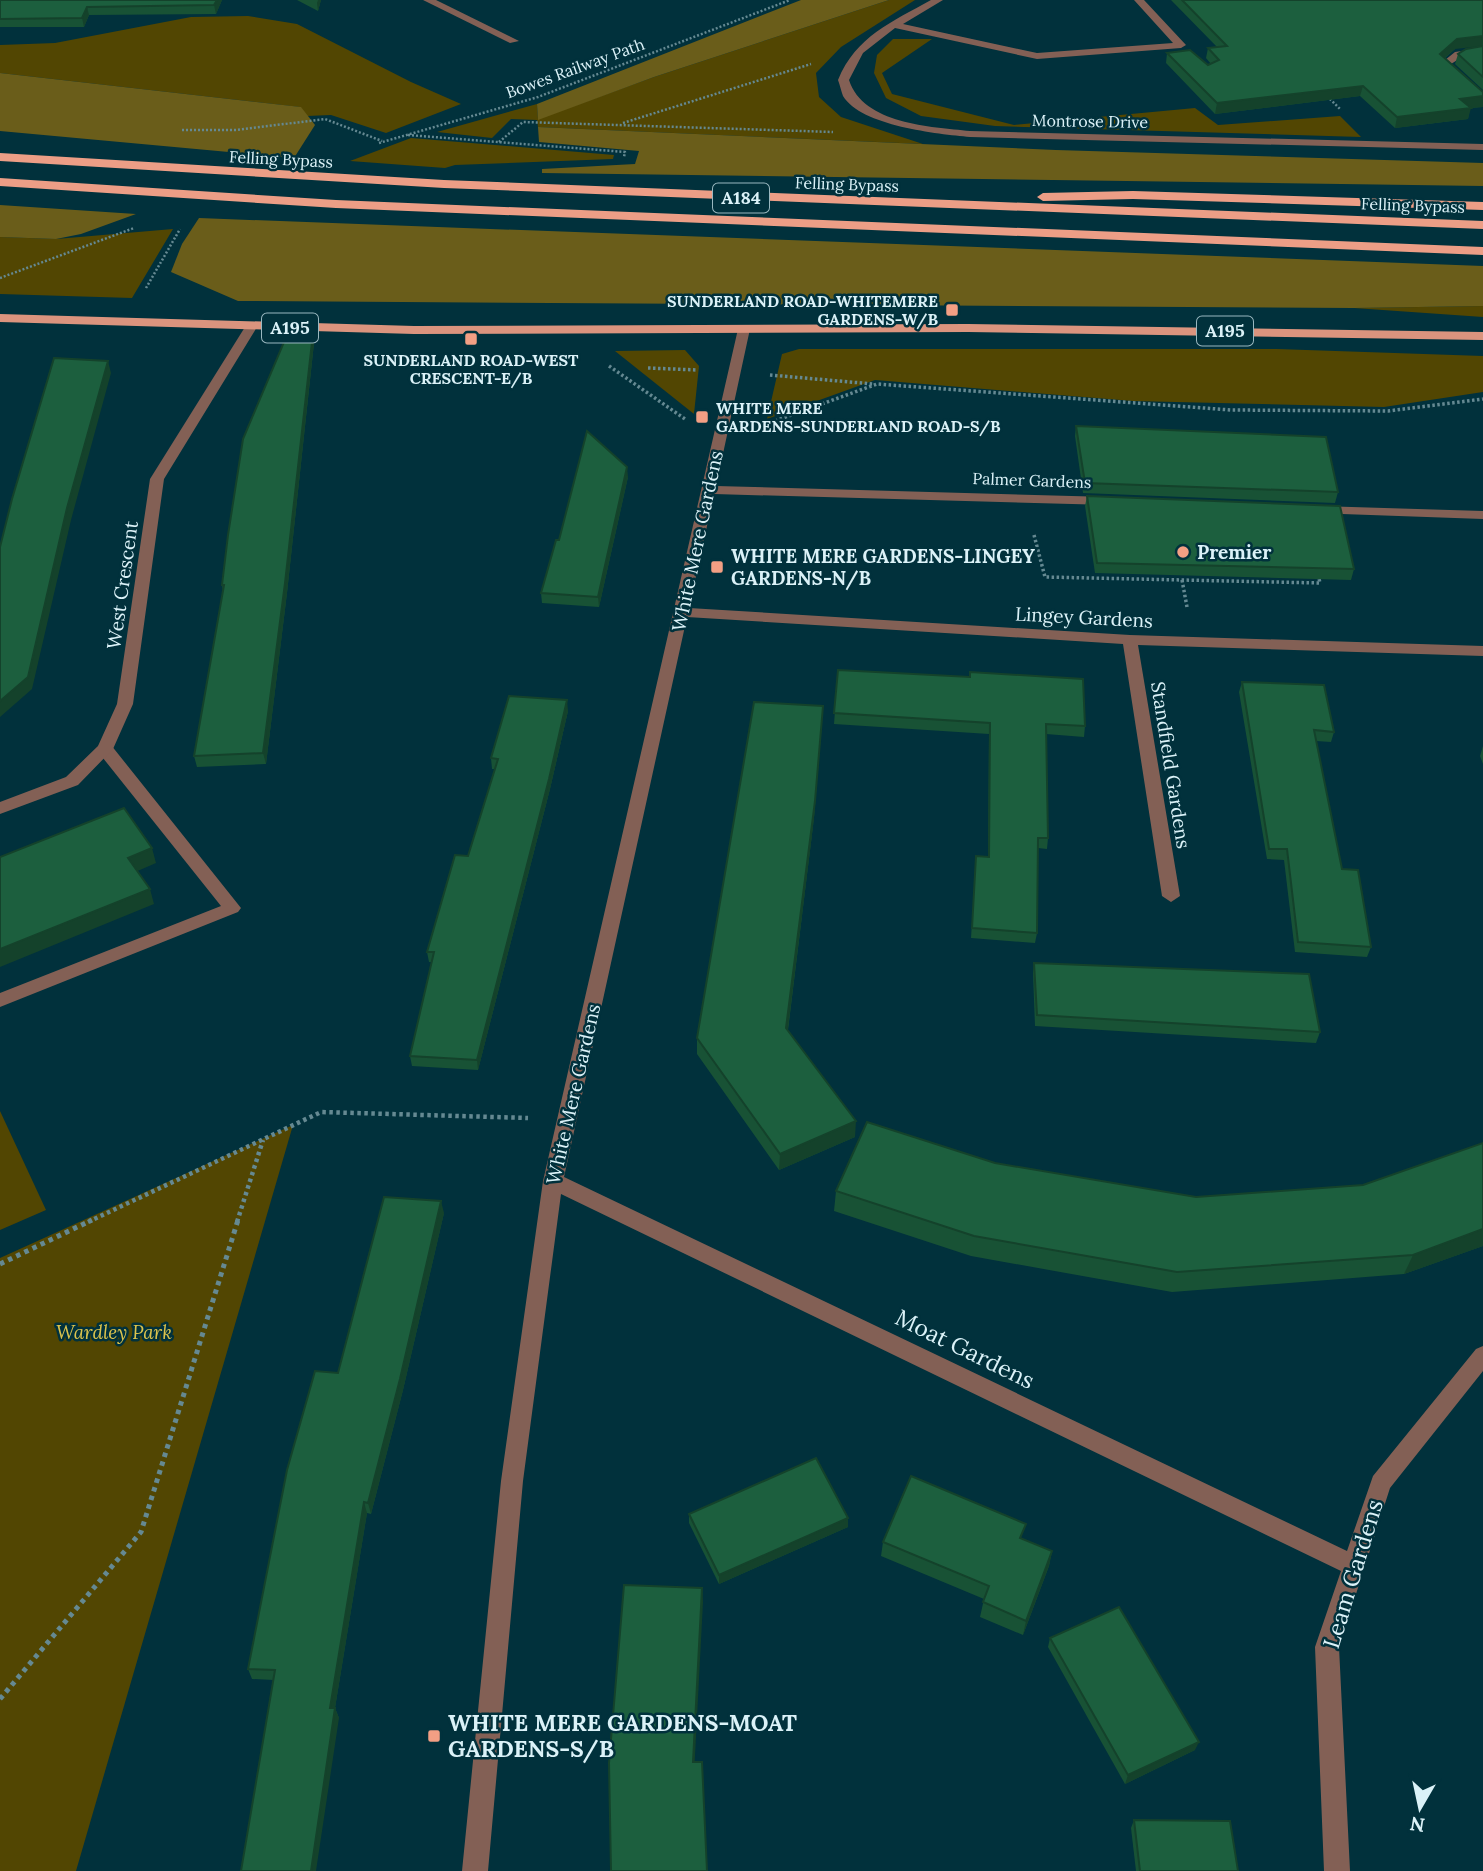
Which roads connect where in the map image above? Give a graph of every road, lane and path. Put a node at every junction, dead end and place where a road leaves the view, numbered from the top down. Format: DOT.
graph roads {
  1 [pos="428,0"];
  2 [pos="790,0"];
  3 [pos="938,0"];
  4 [pos="1139,0"];
  5 [pos="897,25"];
  6 [pos="514,41"];
  7 [pos="862,48"];
  8 [pos="1483,51"];
  9 [pos="1323,92"];
  10 [pos="1483,100"];
  11 [pos="619,125"];
  12 [pos="181,130"];
  13 [pos="834,132"];
  14 [pos="383,142"];
  15 [pos="499,143"];
  16 [pos="371,145"];
  17 [pos="1376,145"];
  18 [pos="1483,147"];
  19 [pos="0,157"];
  20 [pos="0,182"];
  21 [pos="839,202"];
  22 [pos="1483,206"];
  23 [pos="171,224"];
  24 [pos="1483,225"];
  25 [pos="138,227"];
  26 [pos="1483,251"];
  27 [pos="0,278"];
  28 [pos="0,318"];
  29 [pos="127,323"];
  30 [pos="251,327"];
  31 [pos="744,329"];
  32 [pos="557,330"];
  33 [pos="1483,336"];
  34 [pos="1483,399"];
  35 [pos="718,441"];
  36 [pos="706,490"];
  37 [pos="1023,497"];
  38 [pos="1130,502"];
  39 [pos="1304,509"];
  40 [pos="1483,515"];
  41 [pos="683,612"];
  42 [pos="1130,640"];
  43 [pos="1483,651"];
  44 [pos="105,749"];
  45 [pos="0,808"];
  46 [pos="1171,896"];
  47 [pos="0,1000"];
  48 [pos="567,1119"];
  49 [pos="263,1140"];
  50 [pos="553,1181"];
  51 [pos="0,1264"];
  52 [pos="1483,1355"];
  53 [pos="1354,1566"];
  54 [pos="0,1699"];
  55 [pos="475,1871"];
  56 [pos="1336,1871"];
  1 -- 6 [label="street"];
  2 -- 14 [label="path, Bowes Railway Path"];
  3 -- 5 [label="street, Montrose Drive"];
  4 -- 5 [label="street"];
  5 -- 7 [label="street, Montrose Drive"];
  7 -- 11 [label="path"];
  7 -- 17 [label="street, Montrose Drive"];
  8 -- 10 [label="street"];
  9 -- 17 [label="path"];
  11 -- 13 [label="path"];
  11 -- 15 [label="path"];
  12 -- 14 [label="path"];
  14 -- 16 [label="path, Bowes Railway Path"];
  17 -- 18 [label="street, Montrose Drive"];
  19 -- 21 [label="highway, Felling Bypass / A184"];
  20 -- 26 [label="highway, A184"];
  21 -- 22 [label="highway"];
  21 -- 24 [label="highway, Felling Bypass / A184"];
  23 -- 29 [label="path"];
  25 -- 27 [label="path"];
  28 -- 29 [label="main road, A195"];
  29 -- 30 [label="main road, A195"];
  30 -- 32 [label="main road, A195"];
  30 -- 44 [label="street, West Crescent"];
  31 -- 32 [label="main road, A195"];
  31 -- 33 [label="main road, A195"];
  31 -- 35 [label="street, White Mere Gardens"];
  32 -- 35 [label="path"];
  34 -- 35 [label="path"];
  35 -- 36 [label="street, White Mere Gardens"];
  36 -- 37 [label="street, Palmer Gardens"];
  36 -- 41 [label="street, White Mere Gardens"];
  37 -- 38 [label="street, Palmer Gardens"];
  37 -- 39 [label="path"];
  39 -- 40 [label="street"];
  41 -- 42 [label="street, Lingey Gardens"];
  41 -- 48 [label="street, White Mere Gardens"];
  42 -- 43 [label="street, Lingey Gardens"];
  42 -- 46 [label="street, Standfield Gardens"];
  44 -- 45 [label="street, West Crescent"];
  44 -- 47 [label="street"];
  48 -- 49 [label="path"];
  48 -- 50 [label="street, White Mere Gardens"];
  49 -- 51 [label="path"];
  49 -- 54 [label="path"];
  50 -- 53 [label="street, Moat Gardens"];
  50 -- 55 [label="street, White Mere Gardens"];
  52 -- 53 [label="street, Leam Gardens"];
  53 -- 56 [label="street, Leam Gardens"];
}
